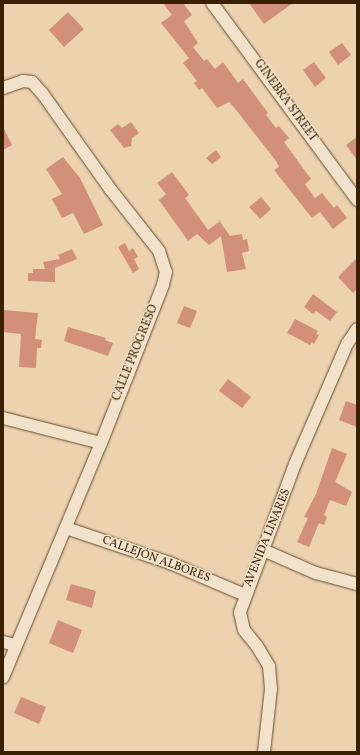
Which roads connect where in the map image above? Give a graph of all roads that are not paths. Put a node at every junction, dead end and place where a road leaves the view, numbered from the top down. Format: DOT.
graph roads {
  1 [pos="212,3"];
  2 [pos="3,88"];
  3 [pos="357,200"];
  4 [pos="357,329"];
  5 [pos="3,418"];
  6 [pos="101,443"];
  7 [pos="66,528"];
  8 [pos="263,550"];
  9 [pos="357,584"];
  10 [pos="245,595"];
  11 [pos="3,642"];
  12 [pos="15,645"];
  13 [pos="3,677"];
  14 [pos="264,752"];
  1 -- 3 [label="street, GINEBRA STREET"];
  2 -- 6 [label="street, CALLE PROGRESO"];
  4 -- 8 [label="street, AVENIDA LINARES"];
  5 -- 6 [label="street"];
  6 -- 7 [label="street, CALLE PROGRESO"];
  7 -- 10 [label="street, CALLEJÓN ALBORES"];
  7 -- 12 [label="street, CALLE PROGRESO"];
  8 -- 9 [label="street"];
  8 -- 10 [label="street, AVENIDA LINARES"];
  10 -- 14 [label="street, AVENIDA LINARES"];
  11 -- 12 [label="street"];
  12 -- 13 [label="street, CALLE PROGRESO"];
}
